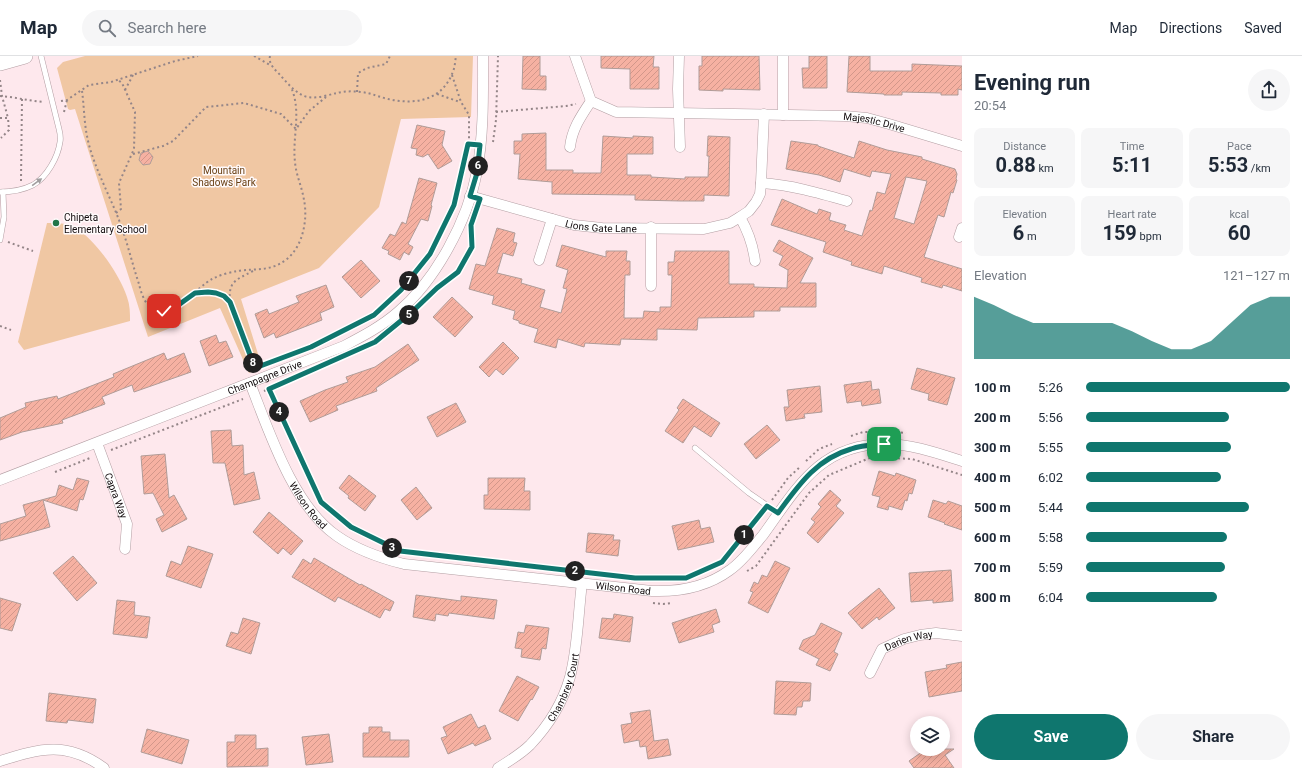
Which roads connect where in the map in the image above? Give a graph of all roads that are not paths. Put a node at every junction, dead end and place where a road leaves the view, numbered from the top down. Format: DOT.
graph roads {
  1 [pos="26,56"];
  2 [pos="41,56"];
  3 [pos="483,56"];
  4 [pos="575,56"];
  5 [pos="679,56"];
  6 [pos="783,56"];
  7 [pos="0,63"];
  8 [pos="591,101"];
  9 [pos="680,113"];
  10 [pos="764,114"];
  11 [pos="783,115"];
  12 [pos="962,146"];
  13 [pos="570,147"];
  14 [pos="680,147"];
  15 [pos="761,183"];
  16 [pos="1,192"];
  17 [pos="470,196"];
  18 [pos="848,201"];
  19 [pos="740,217"];
  20 [pos="552,219"];
  21 [pos="651,227"];
  22 [pos="0,240"];
  23 [pos="539,260"];
  24 [pos="755,261"];
  25 [pos="650,286"];
  26 [pos="250,383"];
  27 [pos="97,443"];
  28 [pos="695,448"];
  29 [pos="962,461"];
  30 [pos="0,480"];
  31 [pos="778,513"];
  32 [pos="125,549"];
  33 [pos="582,583"];
  34 [pos="962,636"];
  35 [pos="870,673"];
  36 [pos="0,761"];
  37 [pos="104,768"];
  38 [pos="498,768"];
  1 -- 7 [label="street"];
  16 -- 2 [label="lane, one-way"];
  3 -- 17 [label="street, Champagne Drive"];
  4 -- 8 [label="street"];
  5 -- 9 [label="street"];
  6 -- 11 [label="street"];
  8 -- 9 [label="street, Majestic Drive"];
  8 -- 13 [label="street"];
  9 -- 10 [label="street, Majestic Drive"];
  9 -- 14 [label="street"];
  10 -- 11 [label="street, Majestic Drive"];
  10 -- 15 [label="street, Lions Gate Lane"];
  11 -- 12 [label="street, Majestic Drive"];
  15 -- 18 [label="street"];
  15 -- 19 [label="street, Lions Gate Lane"];
  16 -- 22 [label="lane"];
  17 -- 20 [label="street, Lions Gate Lane"];
  17 -- 26 [label="street, Champagne Drive"];
  19 -- 21 [label="street, Lions Gate Lane"];
  19 -- 24 [label="street"];
  20 -- 21 [label="street, Lions Gate Lane"];
  20 -- 23 [label="street, Lions Gate Lane"];
  21 -- 25 [label="street, Lions Gate Lane"];
  26 -- 27 [label="street, Champagne Drive"];
  26 -- 33 [label="street, Wilson Road"];
  27 -- 30 [label="street, Champagne Drive"];
  27 -- 32 [label="street, Capra Way"];
  28 -- 31 [label="lane"];
  29 -- 31 [label="street, Wilson Road"];
  31 -- 33 [label="street, Wilson Road"];
  33 -- 38 [label="street, Chambrey Court"];
  34 -- 35 [label="street, Darien Way"];
  36 -- 37 [label="street"];
}
